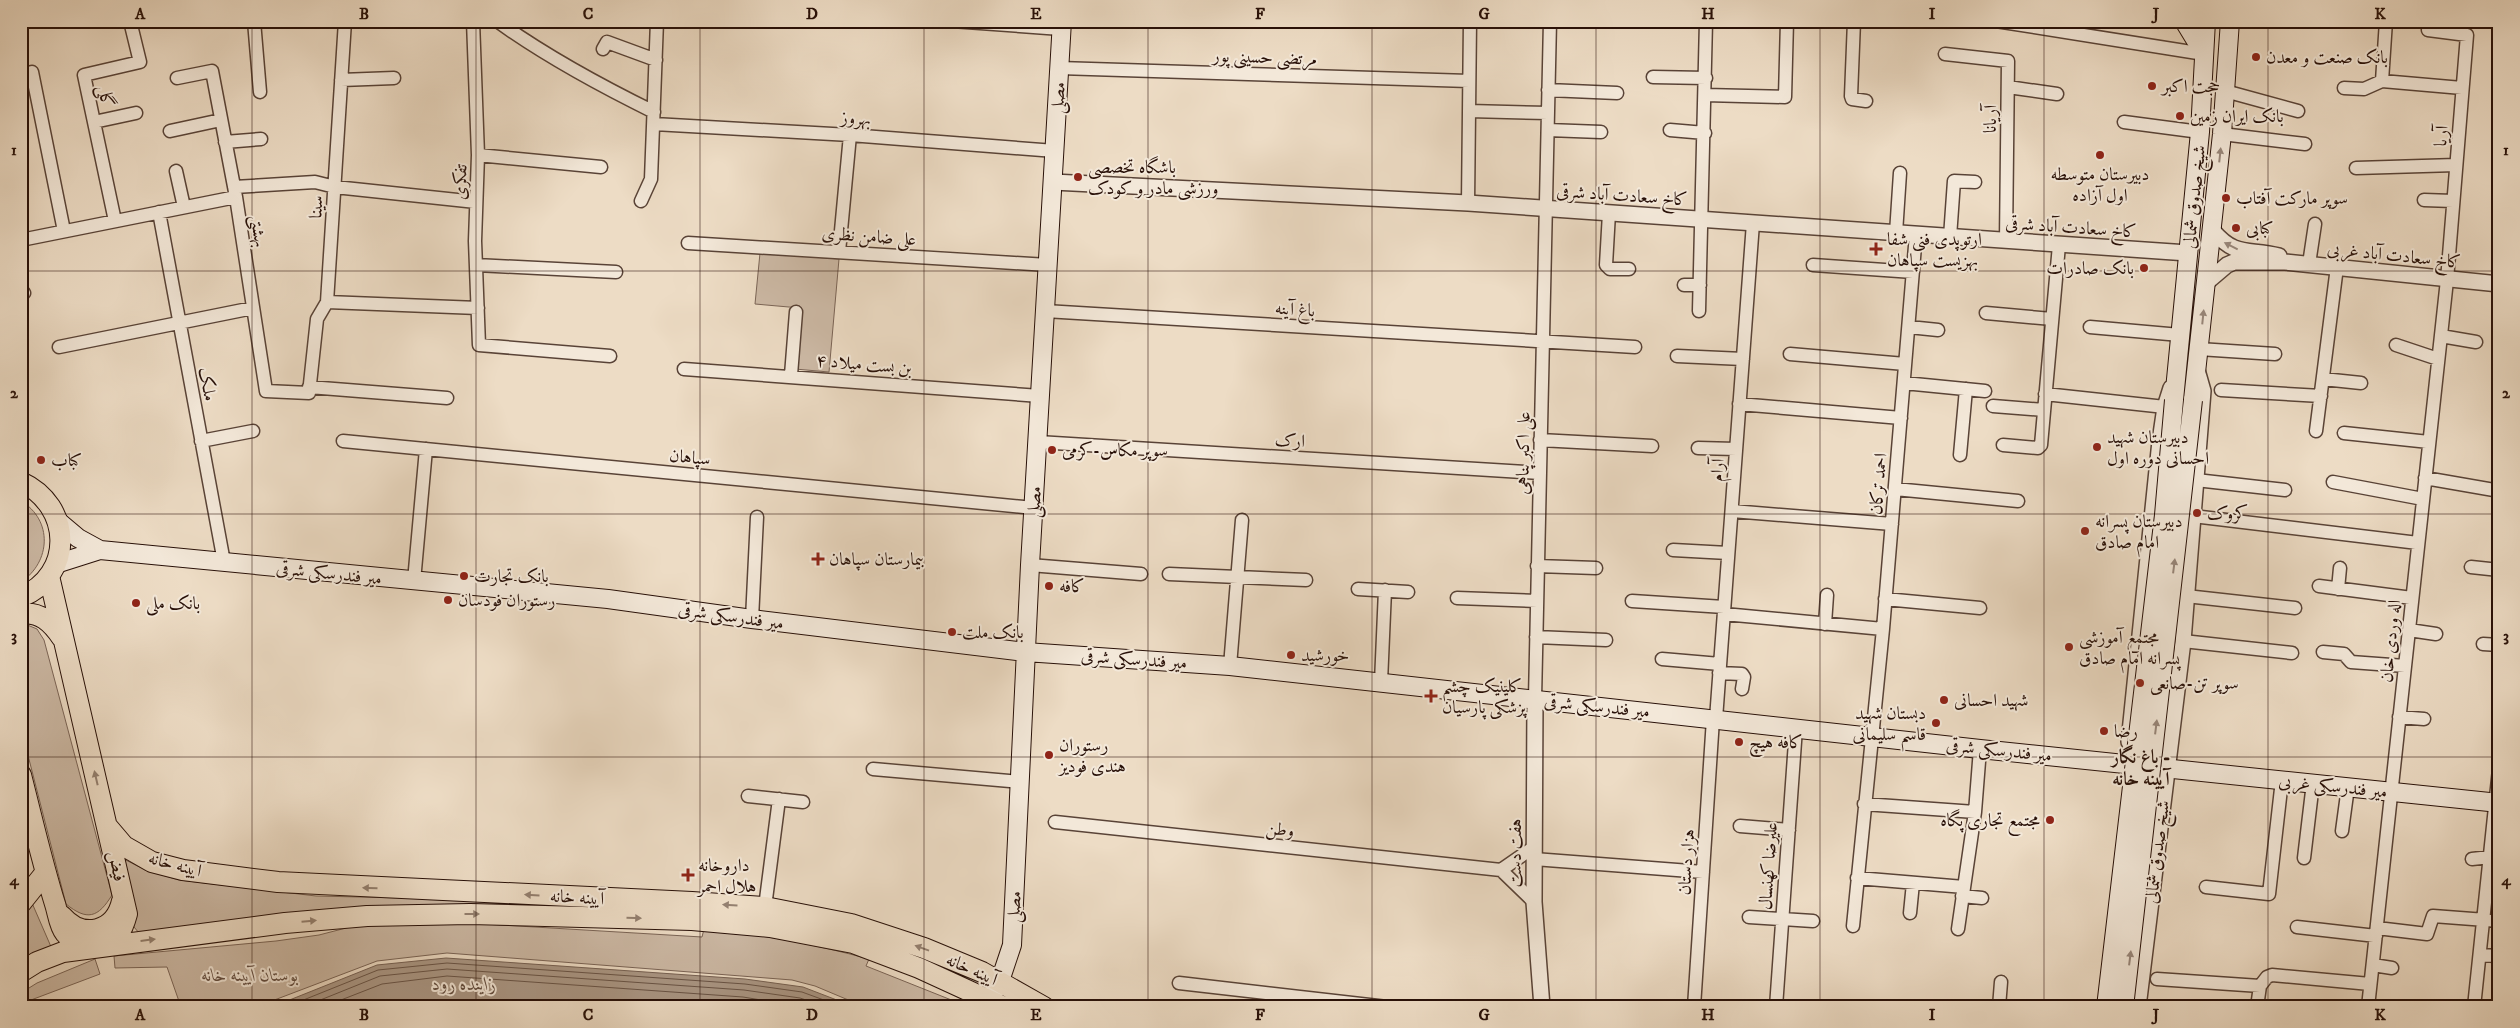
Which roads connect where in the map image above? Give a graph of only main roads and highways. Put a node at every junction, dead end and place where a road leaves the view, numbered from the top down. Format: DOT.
graph roads {
  1 [pos="2184,21"];
  2 [pos="2206,21"];
  3 [pos="2230,21"];
  4 [pos="1062,25"];
  5 [pos="2204,54"];
  6 [pos="21,482"];
  7 [pos="59,522"];
  8 [pos="100,550"];
  9 [pos="52,570"];
  10 [pos="21,597"];
  11 [pos="21,614"];
  12 [pos="64,641"];
  13 [pos="1025,652"];
  14 [pos="2168,768"];
  15 [pos="21,775"];
  16 [pos="2497,802"];
  17 [pos="107,826"];
  18 [pos="46,873"];
  19 [pos="123,894"];
  20 [pos="590,897"];
  21 [pos="21,903"];
  22 [pos="57,911"];
  23 [pos="590,917"];
  24 [pos="100,946"];
  25 [pos="21,972"];
  26 [pos="1000,981"];
  27 [pos="997,1003"];
  28 [pos="1044,1007"];
  29 [pos="2106,1007"];
  30 [pos="2124,1007"];
  1 -- 5 [label="main road"];
  2 -- 5 [label="main road, شیخ صدوق شمالی"];
  30 -- 3 [label="main road, شیخ صدوق شمالی, one-way, bridge"];
  4 -- 13 [label="main road, مصلی"];
  5 -- 29 [label="main road, شیخ صدوق شمالی, bridge"];
  6 -- 7 [label="main road"];
  7 -- 8 [label="main road"];
  7 -- 9 [label="main road"];
  8 -- 9 [label="main road"];
  8 -- 13 [label="main road, میر فندرسکی شرقی"];
  9 -- 10 [label="main road"];
  9 -- 12 [label="main road, فیض"];
  11 -- 12 [label="main road"];
  17 -- 12 [label="main road, فیض, one-way"];
  13 -- 14 [label="main road, میر فندرسکی شرقی"];
  13 -- 26 [label="main road, مصلی"];
  14 -- 16 [label="main road, میر فندرسکی غربی"];
  15 -- 18 [label="main road"];
  17 -- 19 [label="main road, فیض"];
  20 -- 17 [label="main road, آیینه خانه, one-way"];
  18 -- 21 [label="main road"];
  18 -- 22 [label="main road"];
  19 -- 22 [label="main road"];
  19 -- 24 [label="main road, فیض"];
  20 -- 23 [label="main road"];
  26 -- 20 [label="main road, آیینه خانه, one-way"];
  22 -- 24 [label="main road"];
  24 -- 23 [label="main road, آیینه خانه, one-way"];
  23 -- 27 [label="main road, آیینه خانه, one-way"];
  24 -- 25 [label="main road, آیینه خانه"];
  26 -- 27 [label="main road, مصلی"];
  26 -- 28 [label="main road, آیینه خانه"];
}
